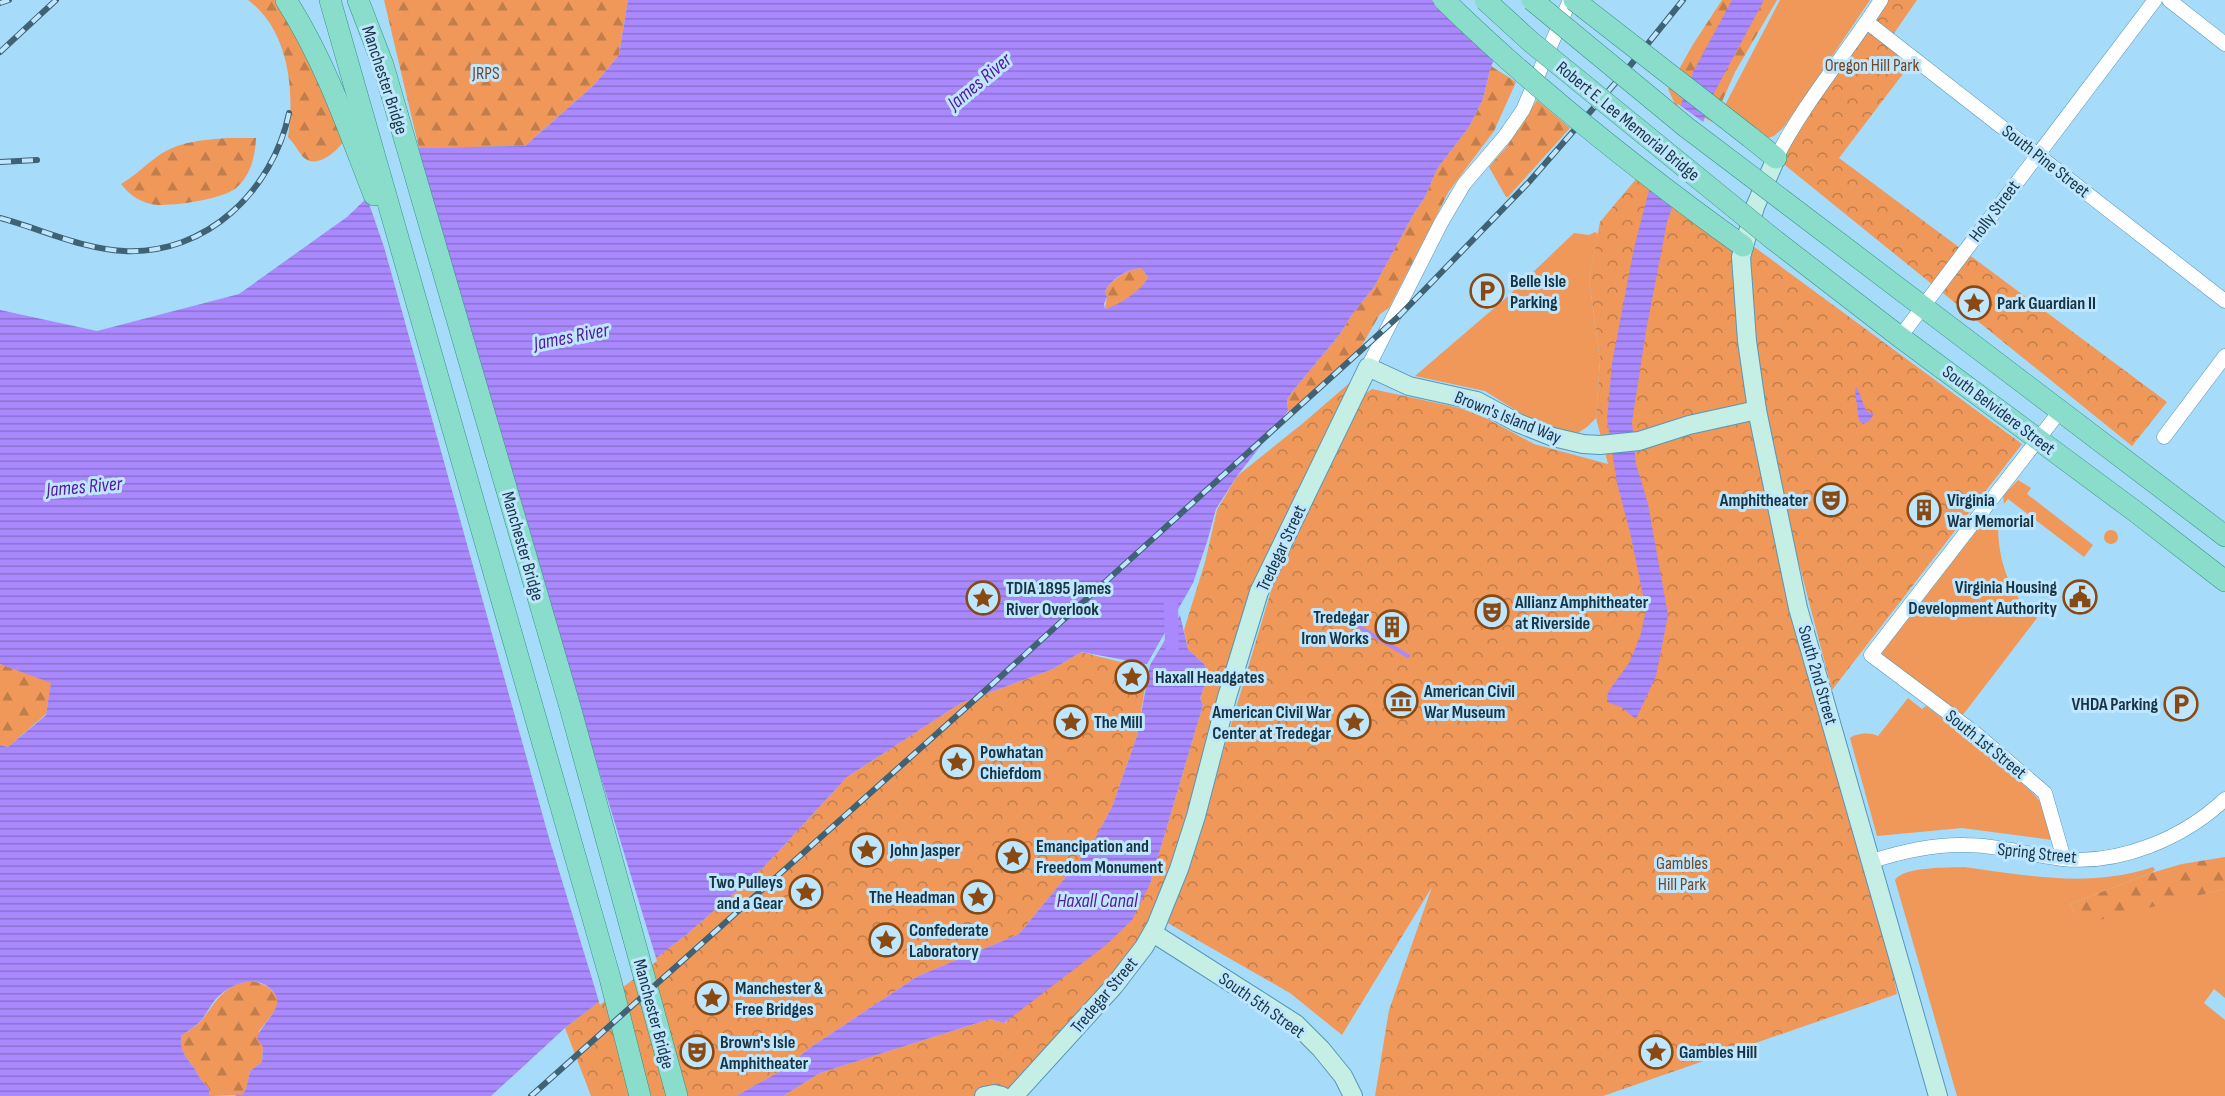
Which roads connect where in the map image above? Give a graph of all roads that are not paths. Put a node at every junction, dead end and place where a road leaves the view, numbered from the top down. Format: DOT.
graph roads {
  1 [pos="286,0"];
  2 [pos="330,0"];
  3 [pos="358,0"];
  4 [pos="366,0"];
  5 [pos="1444,0"];
  6 [pos="1485,0"];
  7 [pos="1532,0"];
  8 [pos="1572,0"];
  9 [pos="1881,0"];
  10 [pos="2155,0"];
  11 [pos="2169,0"];
  12 [pos="1867,22"];
  13 [pos="2225,44"];
  14 [pos="383,65"];
  15 [pos="2037,154"];
  16 [pos="1776,158"];
  17 [pos="1785,202"];
  18 [pos="1773,239"];
  19 [pos="1743,246"];
  20 [pos="2225,301"];
  21 [pos="1923,306"];
  22 [pos="426,333"];
  23 [pos="1900,337"];
  24 [pos="2225,356"];
  25 [pos="1368,367"];
  26 [pos="1757,410"];
  27 [pos="2060,411"];
  28 [pos="2164,437"];
  29 [pos="2038,440"];
  30 [pos="2225,536"];
  31 [pos="2225,581"];
  32 [pos="2225,799"];
  33 [pos="2064,859"];
  34 [pos="1872,861"];
  35 [pos="1153,933"];
  36 [pos="640,1096"];
  37 [pos="677,1096"];
  38 [pos="984,1096"];
  39 [pos="1002,1096"];
  40 [pos="1014,1096"];
  41 [pos="1353,1096"];
  42 [pos="1938,1096"];
  1 -- 22 [label="main road"];
  2 -- 22 [label="main road, Manchester Bridge"];
  3 -- 14 [label="main road, Manchester Bridge"];
  4 -- 14 [label="main road"];
  5 -- 19 [label="main road, bridge"];
  6 -- 18 [label="main road, Robert E. Lee Memorial Bridge, bridge"];
  7 -- 17 [label="main road, Robert E. Lee Memorial Bridge, bridge"];
  8 -- 16 [label="main road, bridge"];
  8 -- 25 [label="street, Tredegar Street"];
  9 -- 12 [label="street"];
  10 -- 15 [label="street, Holly Street"];
  11 -- 13 [label="street"];
  12 -- 15 [label="street, South Pine Street"];
  12 -- 16 [label="street"];
  14 -- 37 [label="main road, Manchester Bridge"];
  15 -- 20 [label="street, South Pine Street"];
  15 -- 21 [label="street, Holly Street"];
  16 -- 19 [label="street, South 2nd Street"];
  17 -- 21 [label="main road, South Belvidere Street"];
  18 -- 23 [label="main road, South Belvidere Street"];
  19 -- 26 [label="street, South 2nd Street"];
  21 -- 23 [label="street, Holly Street"];
  21 -- 27 [label="main road, South Belvidere Street"];
  22 -- 36 [label="main road, Manchester Bridge"];
  23 -- 29 [label="main road, South Belvidere Street"];
  24 -- 28 [label="street"];
  25 -- 26 [label="street, Brown's Island Way"];
  25 -- 35 [label="street, Tredegar Street"];
  26 -- 34 [label="street, South 2nd Street"];
  27 -- 29 [label="street"];
  27 -- 30 [label="main road, South Belvidere Street"];
  29 -- 31 [label="main road, South Belvidere Street"];
  29 -- 33 [label="street, South 1st Street"];
  32 -- 33 [label="street, Spring Street"];
  33 -- 34 [label="street, Spring Street"];
  34 -- 42 [label="street, South 2nd Street"];
  35 -- 40 [label="street, Tredegar Street"];
  35 -- 41 [label="street, South 5th Street"];
  38 -- 39 [label="street"];
}
